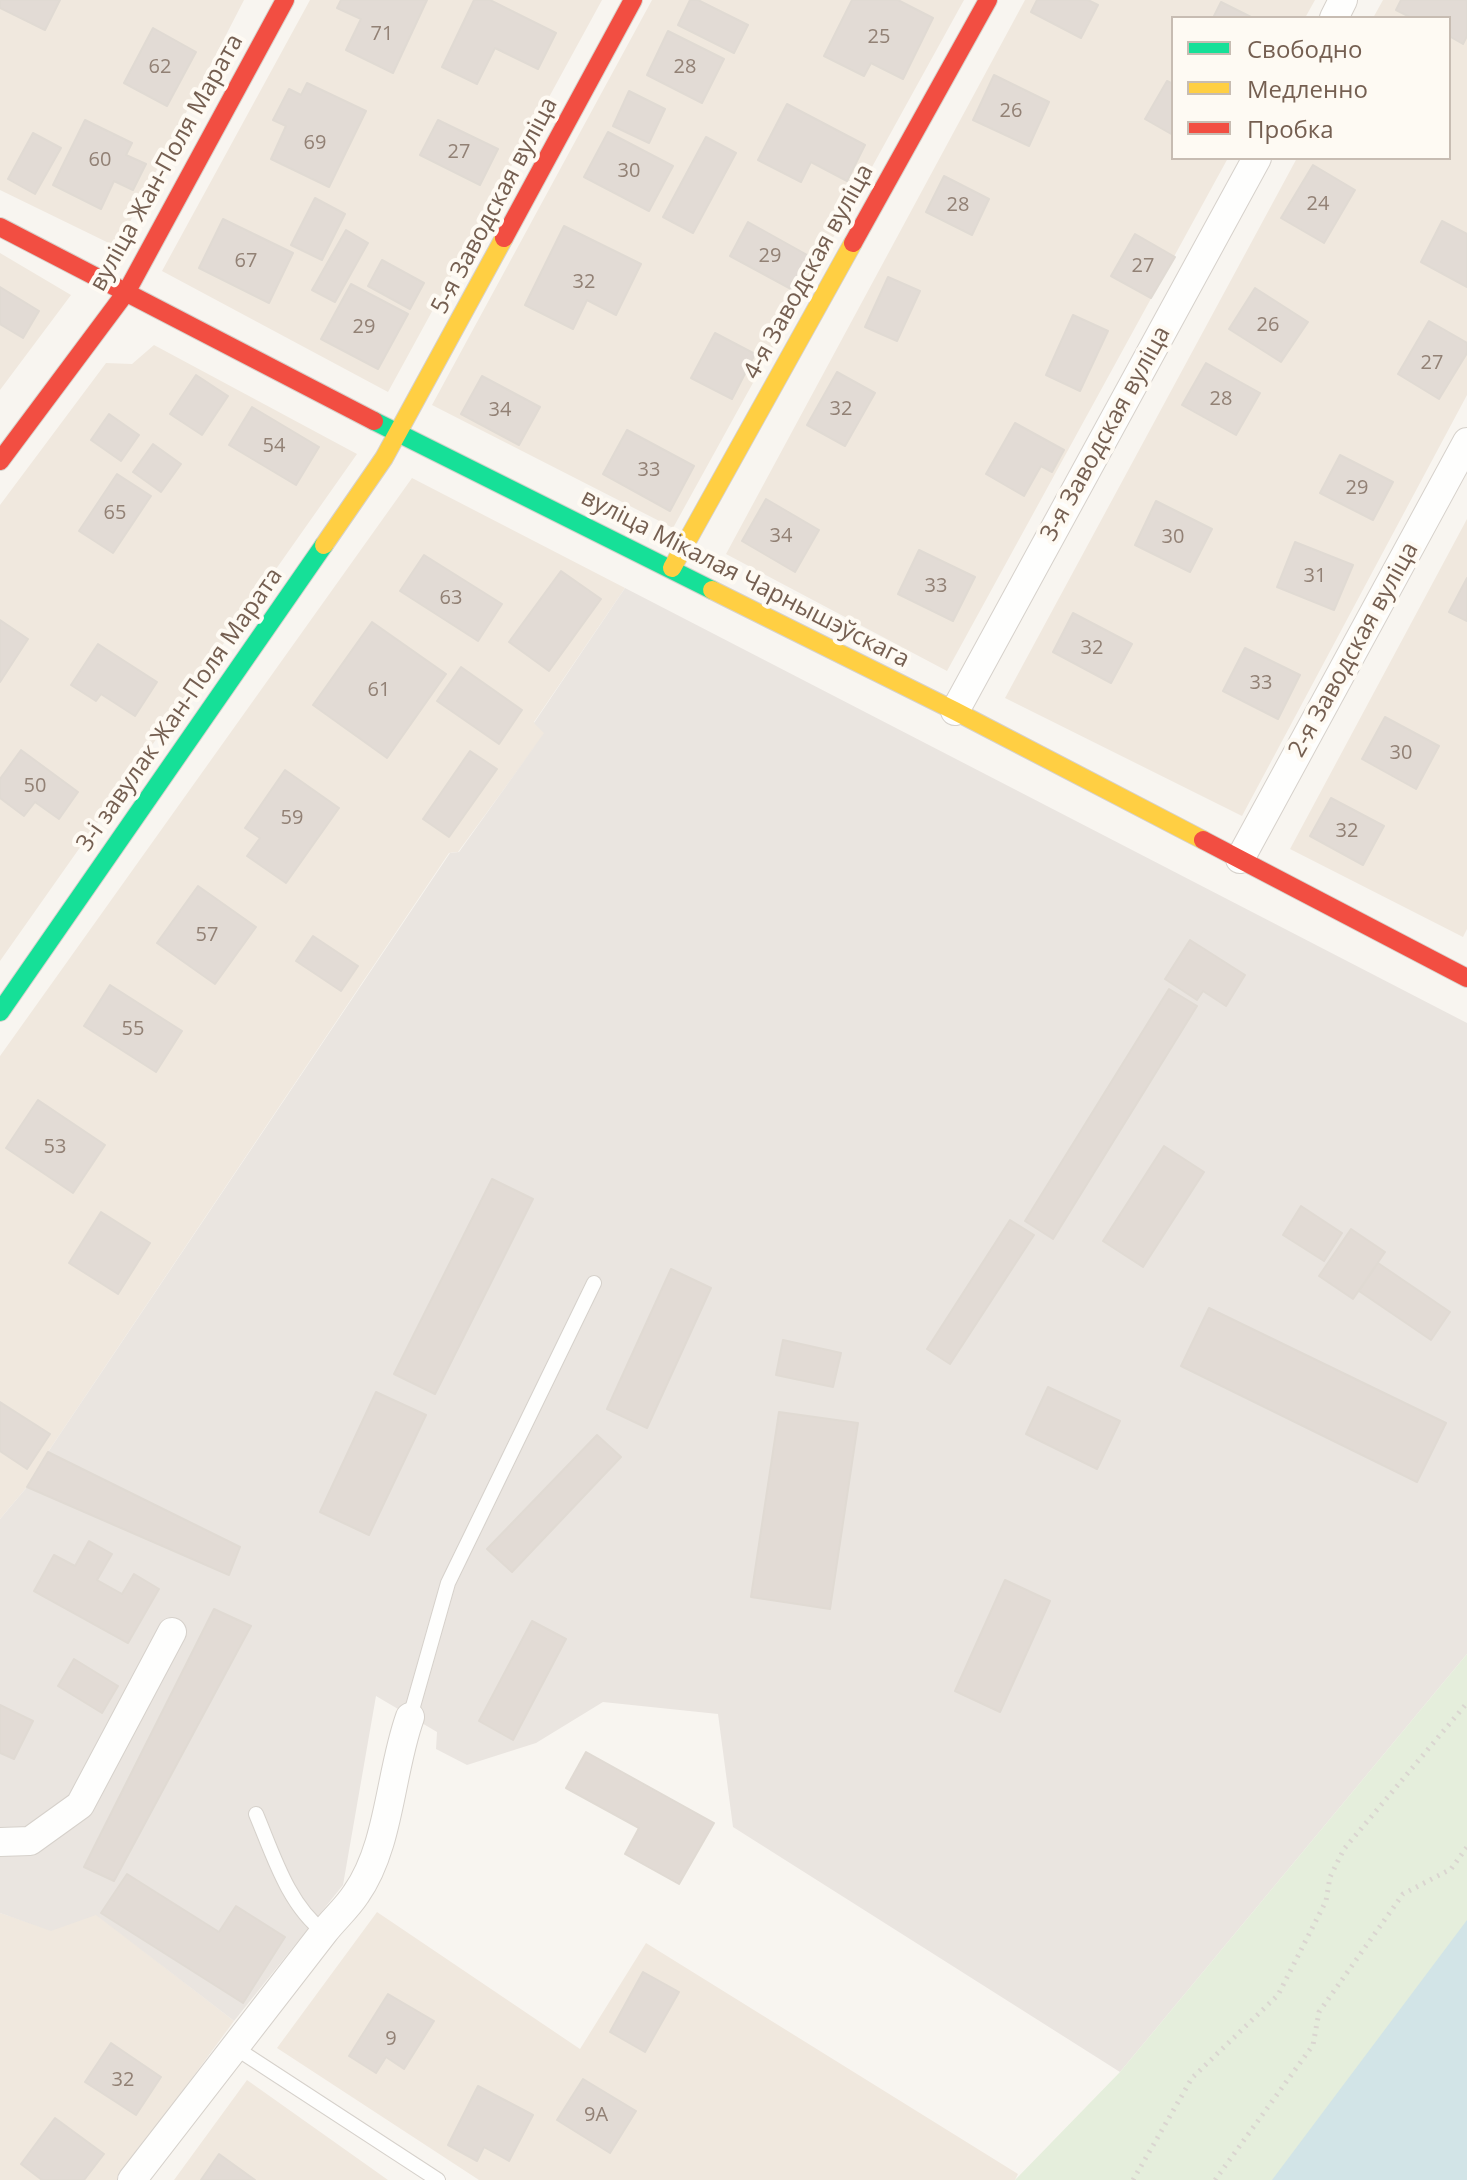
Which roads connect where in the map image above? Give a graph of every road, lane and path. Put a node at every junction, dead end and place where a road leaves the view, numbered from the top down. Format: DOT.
graph roads {
  1 [pos="285,0"];
  2 [pos="633,0"];
  3 [pos="988,0"];
  4 [pos="1256,160"];
  5 [pos="0,227"];
  6 [pos="127,291"];
  7 [pos="399,434"];
  8 [pos="1467,442"];
  9 [pos="0,461"];
  10 [pos="672,568"];
  11 [pos="955,711"];
  12 [pos="1240,859"];
  13 [pos="1465,972"];
  14 [pos="0,1012"];
  15 [pos="594,1283"];
  16 [pos="172,1632"];
  17 [pos="1467,1703"];
  18 [pos="410,1717"];
  19 [pos="256,1814"];
  20 [pos="0,1842"];
  21 [pos="1467,1847"];
  22 [pos="324,1932"];
  23 [pos="234,2047"];
  24 [pos="132,2180"];
  25 [pos="438,2180"];
  26 [pos="1133,2180"];
  27 [pos="1215,2180"];
  1 -- 6 [label="street, вуліца Жан-Поля Марата"];
  2 -- 7 [label="street, 5-я Заводская вуліца"];
  3 -- 10 [label="street, 4-я Заводская вуліца"];
  4 -- 11 [label="street, 3-я Заводская вуліца"];
  5 -- 6 [label="street, вуліца Мікалая Чарнышэўскага"];
  6 -- 7 [label="street, вуліца Мікалая Чарнышэўскага"];
  6 -- 9 [label="street, вуліца Жан-Поля Марата"];
  7 -- 10 [label="street, вуліца Мікалая Чарнышэўскага"];
  7 -- 14 [label="street, 3-і завулак Жан-Поля Марата"];
  8 -- 12 [label="street, 2-я Заводская вуліца"];
  10 -- 11 [label="street, вуліца Мікалая Чарнышэўскага"];
  11 -- 12 [label="street, вуліца Мікалая Чарнышэўскага"];
  12 -- 13 [label="street, вуліца Мікалая Чарнышэўскага"];
  15 -- 18 [label="lane"];
  16 -- 20 [label="street"];
  17 -- 26 [label="path"];
  18 -- 22 [label="street"];
  19 -- 22 [label="lane"];
  21 -- 27 [label="path"];
  22 -- 23 [label="street"];
  23 -- 24 [label="street"];
  23 -- 25 [label="lane"];
}
